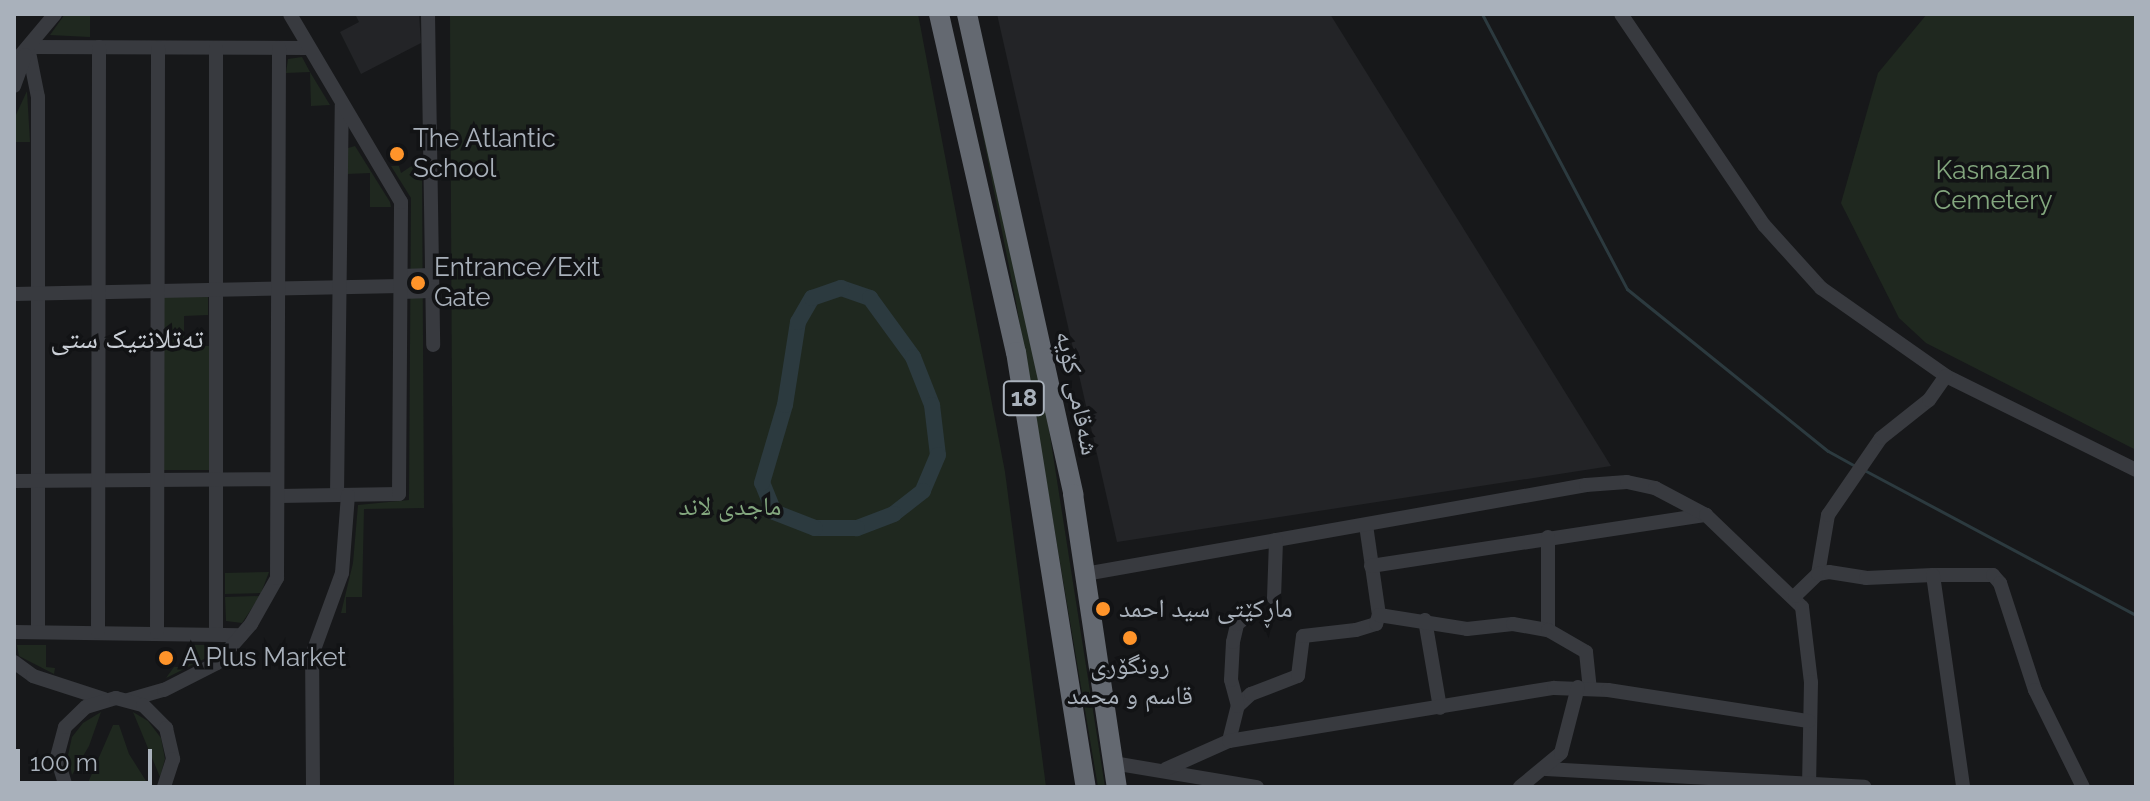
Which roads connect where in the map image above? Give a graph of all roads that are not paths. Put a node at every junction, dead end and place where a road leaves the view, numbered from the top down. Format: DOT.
graph roads {
  1 [pos="55,14"];
  2 [pos="290,14"];
  3 [pos="428,14"];
  4 [pos="939,14"];
  5 [pos="967,14"];
  6 [pos="1621,14"];
  7 [pos="28,47"];
  8 [pos="99,47"];
  9 [pos="158,48"];
  10 [pos="216,48"];
  11 [pos="279,48"];
  12 [pos="308,48"];
  13 [pos="14,63"];
  14 [pos="14,86"];
  15 [pos="342,105"];
  16 [pos="431,275"];
  17 [pos="401,285"];
  18 [pos="340,287"];
  19 [pos="277,288"];
  20 [pos="216,290"];
  21 [pos="158,291"];
  22 [pos="431,291"];
  23 [pos="99,293"];
  24 [pos="14,294"];
  25 [pos="38,294"];
  26 [pos="433,345"];
  27 [pos="1946,376"];
  28 [pos="2136,470"];
  29 [pos="216,479"];
  30 [pos="276,479"];
  31 [pos="98,480"];
  32 [pos="158,480"];
  33 [pos="14,481"];
  34 [pos="38,481"];
  35 [pos="342,495"];
  36 [pos="279,496"];
  37 [pos="1706,515"];
  38 [pos="1366,525"];
  39 [pos="1548,537"];
  40 [pos="1276,540"];
  41 [pos="1371,566"];
  42 [pos="1085,574"];
  43 [pos="1818,574"];
  44 [pos="1933,575"];
  45 [pos="1795,596"];
  46 [pos="1274,598"];
  47 [pos="1379,615"];
  48 [pos="1245,618"];
  49 [pos="1425,620"];
  50 [pos="1548,630"];
  51 [pos="216,631"];
  52 [pos="14,632"];
  53 [pos="38,632"];
  54 [pos="98,632"];
  55 [pos="157,632"];
  56 [pos="241,635"];
  57 [pos="14,662"];
  58 [pos="1584,688"];
  59 [pos="74,692"];
  60 [pos="155,693"];
  61 [pos="104,699"];
  62 [pos="128,700"];
  63 [pos="1238,706"];
  64 [pos="1440,708"];
  65 [pos="79,711"];
  66 [pos="152,711"];
  67 [pos="1809,721"];
  68 [pos="1229,741"];
  69 [pos="1113,763"];
  70 [pos="1166,769"];
  71 [pos="1546,769"];
  72 [pos="1809,783"];
  73 [pos="66,787"];
  74 [pos="164,787"];
  75 [pos="313,787"];
  76 [pos="1086,787"];
  77 [pos="1117,787"];
  78 [pos="1257,787"];
  79 [pos="1520,787"];
  80 [pos="1864,787"];
  81 [pos="1963,787"];
  82 [pos="2083,787"];
  1 -- 7 [label="street"];
  2 -- 12 [label="street"];
  3 -- 16 [label="street"];
  4 -- 76 [label="highway, شەقامی کۆیە / 18"];
  5 -- 42 [label="highway, شەقامی کۆیە / 18"];
  6 -- 27 [label="street"];
  7 -- 8 [label="street"];
  7 -- 13 [label="street"];
  7 -- 14 [label="street"];
  7 -- 25 [label="street"];
  8 -- 9 [label="street"];
  8 -- 23 [label="street"];
  9 -- 10 [label="street"];
  9 -- 21 [label="street"];
  10 -- 11 [label="street"];
  10 -- 20 [label="street"];
  11 -- 12 [label="street"];
  11 -- 19 [label="street"];
  12 -- 15 [label="street"];
  15 -- 17 [label="street"];
  15 -- 18 [label="street"];
  16 -- 17 [label="street"];
  16 -- 22 [label="street"];
  17 -- 18 [label="street"];
  17 -- 22 [label="street"];
  17 -- 35 [label="street"];
  18 -- 19 [label="street"];
  18 -- 35 [label="street"];
  19 -- 20 [label="street"];
  19 -- 30 [label="street"];
  20 -- 21 [label="street"];
  20 -- 29 [label="street"];
  21 -- 23 [label="street"];
  21 -- 32 [label="street"];
  22 -- 26 [label="street"];
  23 -- 25 [label="street"];
  23 -- 31 [label="street"];
  24 -- 25 [label="street"];
  25 -- 34 [label="street"];
  27 -- 28 [label="street"];
  27 -- 43 [label="street"];
  29 -- 30 [label="street"];
  29 -- 32 [label="street"];
  29 -- 51 [label="street"];
  30 -- 36 [label="street"];
  31 -- 32 [label="street"];
  31 -- 34 [label="street"];
  31 -- 54 [label="street"];
  32 -- 55 [label="street"];
  33 -- 34 [label="street"];
  34 -- 53 [label="street"];
  35 -- 36 [label="street"];
  35 -- 75 [label="street"];
  36 -- 56 [label="street"];
  37 -- 38 [label="street"];
  37 -- 39 [label="street"];
  37 -- 45 [label="street"];
  38 -- 40 [label="street"];
  38 -- 41 [label="street"];
  39 -- 41 [label="street"];
  39 -- 50 [label="street"];
  40 -- 42 [label="street"];
  40 -- 46 [label="street"];
  41 -- 47 [label="street"];
  42 -- 69 [label="highway, شەقامی کۆیە / 18"];
  43 -- 44 [label="street"];
  43 -- 45 [label="street"];
  44 -- 81 [label="street"];
  44 -- 82 [label="street"];
  45 -- 67 [label="street"];
  47 -- 49 [label="street"];
  47 -- 63 [label="street"];
  48 -- 63 [label="street"];
  49 -- 50 [label="street"];
  49 -- 64 [label="street"];
  50 -- 58 [label="street"];
  51 -- 55 [label="street"];
  51 -- 56 [label="street"];
  52 -- 53 [label="street"];
  53 -- 54 [label="street"];
  54 -- 55 [label="street"];
  56 -- 60 [label="street"];
  57 -- 59 [label="street"];
  58 -- 64 [label="street"];
  58 -- 67 [label="street"];
  58 -- 71 [label="street"];
  59 -- 61 [label="street"];
  59 -- 65 [label="street"];
  60 -- 62 [label="street"];
  60 -- 66 [label="street"];
  61 -- 62 [label="street"];
  61 -- 65 [label="street"];
  62 -- 66 [label="street"];
  63 -- 68 [label="street"];
  64 -- 68 [label="street"];
  65 -- 73 [label="street"];
  66 -- 74 [label="street"];
  67 -- 72 [label="street"];
  68 -- 70 [label="street"];
  69 -- 70 [label="street"];
  69 -- 77 [label="highway, شەقامی کۆیە / 18"];
  70 -- 78 [label="street"];
  71 -- 72 [label="street"];
  71 -- 79 [label="street"];
  72 -- 80 [label="street"];
}
